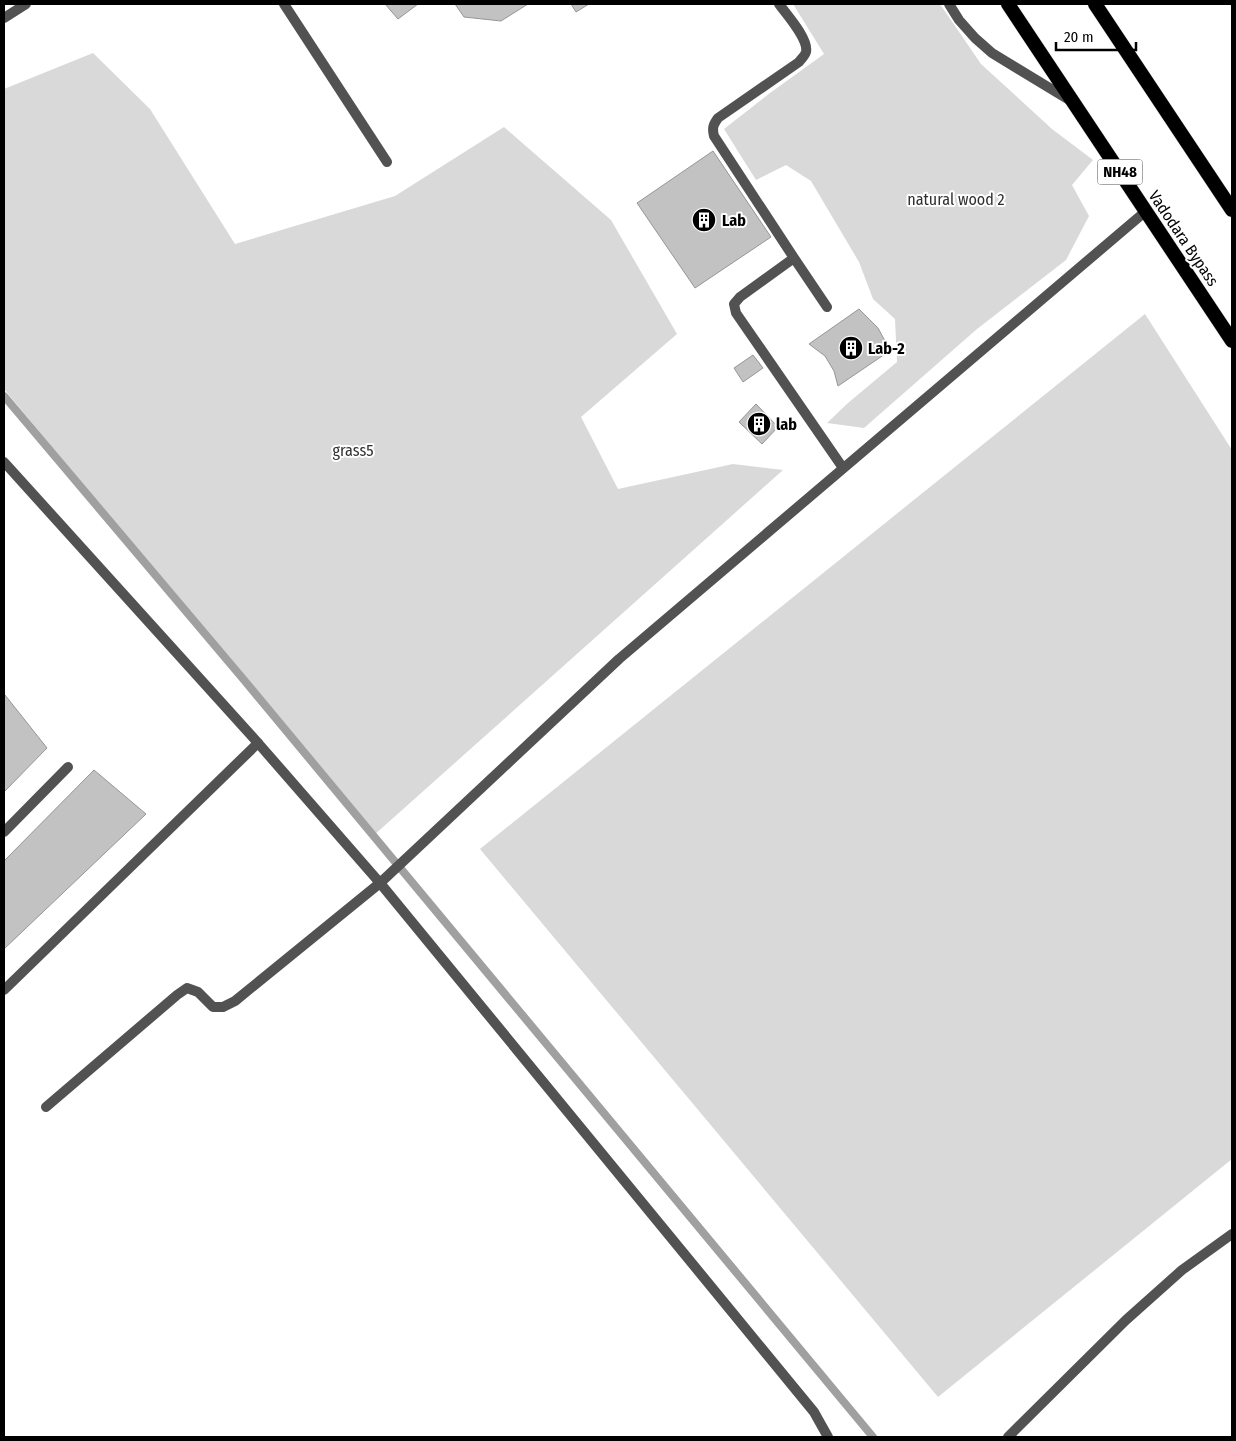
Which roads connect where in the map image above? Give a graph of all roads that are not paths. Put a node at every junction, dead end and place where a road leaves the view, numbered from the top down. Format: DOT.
graph roads {
  1 [pos="26,4"];
  2 [pos="284,4"];
  3 [pos="779,4"];
  4 [pos="948,4"];
  5 [pos="1008,4"];
  6 [pos="1094,4"];
  7 [pos="4,18"];
  8 [pos="1074,103"];
  9 [pos="386,162"];
  10 [pos="1232,210"];
  11 [pos="1146,211"];
  12 [pos="794,258"];
  13 [pos="827,307"];
  14 [pos="1232,341"];
  15 [pos="4,462"];
  16 [pos="842,468"];
  17 [pos="258,743"];
  18 [pos="68,767"];
  19 [pos="4,832"];
  20 [pos="380,883"];
  21 [pos="4,990"];
  22 [pos="46,1107"];
  23 [pos="1232,1234"];
  24 [pos="828,1437"];
  25 [pos="1008,1437"];
  1 -- 7 [label="street"];
  2 -- 9 [label="street"];
  3 -- 12 [label="street"];
  4 -- 8 [label="street"];
  5 -- 8 [label="highway, Vadodara Bypass / NH48"];
  6 -- 10 [label="highway"];
  8 -- 11 [label="highway, Vadodara Bypass / NH48"];
  11 -- 14 [label="highway, Vadodara Bypass / NH48"];
  11 -- 16 [label="street"];
  12 -- 13 [label="street"];
  12 -- 16 [label="street"];
  15 -- 17 [label="street"];
  16 -- 20 [label="street"];
  17 -- 20 [label="street"];
  17 -- 21 [label="street"];
  18 -- 19 [label="street"];
  20 -- 22 [label="street"];
  20 -- 24 [label="street"];
  23 -- 25 [label="street"];
}
